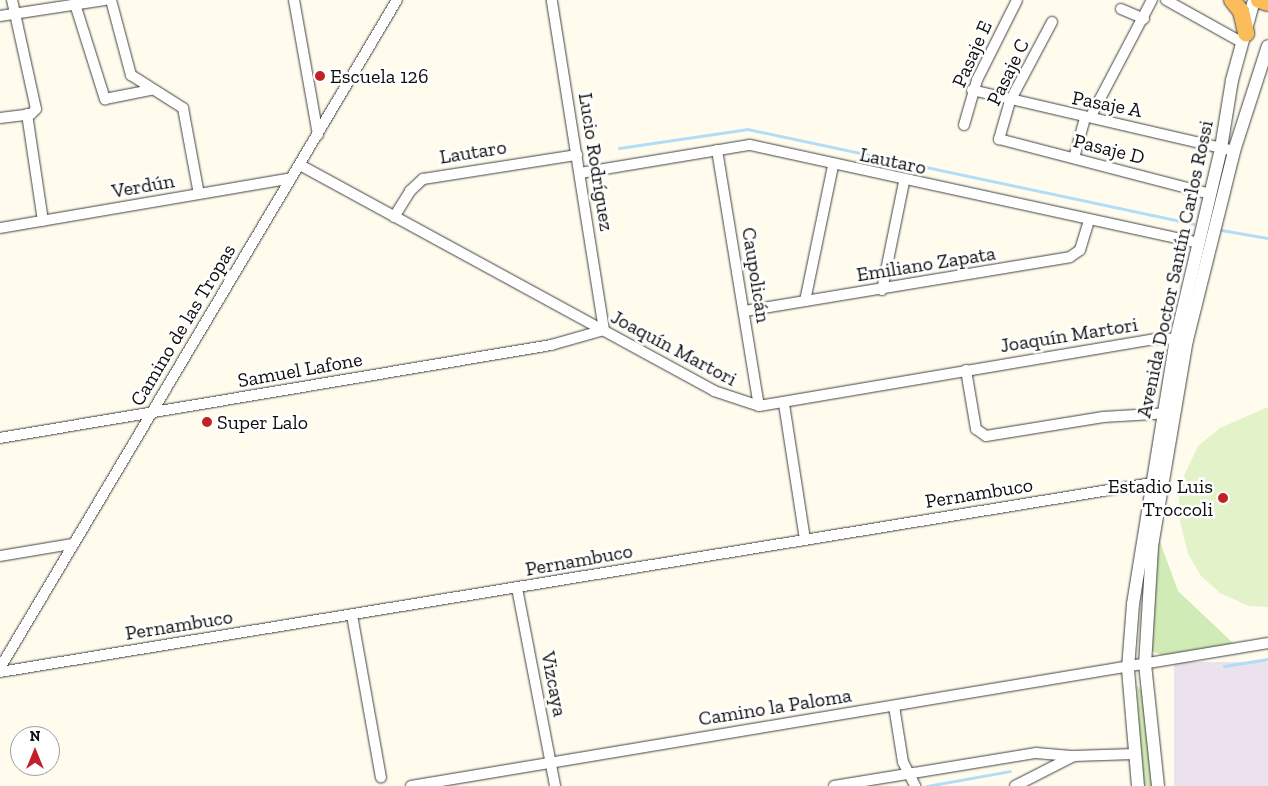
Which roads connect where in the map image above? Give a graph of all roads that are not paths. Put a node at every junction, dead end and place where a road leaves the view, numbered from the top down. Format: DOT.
graph roads {
  1 [pos="12,0"];
  2 [pos="105,0"];
  3 [pos="111,0"];
  4 [pos="294,0"];
  5 [pos="397,0"];
  6 [pos="552,0"];
  7 [pos="1017,0"];
  8 [pos="1152,0"];
  9 [pos="1166,0"];
  10 [pos="1232,0"];
  11 [pos="1254,0"];
  12 [pos="1259,0"];
  13 [pos="1268,3"];
  14 [pos="75,4"];
  15 [pos="1121,9"];
  16 [pos="14,13"];
  17 [pos="0,16"];
  18 [pos="1144,19"];
  19 [pos="1052,22"];
  20 [pos="1244,38"];
  21 [pos="1268,46"];
  22 [pos="1232,80"];
  23 [pos="1256,88"];
  24 [pos="151,90"];
  25 [pos="972,90"];
  26 [pos="1010,101"];
  27 [pos="32,112"];
  28 [pos="1088,117"];
  29 [pos="0,118"];
  30 [pos="964,125"];
  31 [pos="318,135"];
  32 [pos="999,139"];
  33 [pos="1221,148"];
  34 [pos="717,150"];
  35 [pos="1234,151"];
  36 [pos="577,155"];
  37 [pos="1074,158"];
  38 [pos="300,165"];
  39 [pos="833,166"];
  40 [pos="580,173"];
  41 [pos="291,178"];
  42 [pos="904,182"];
  43 [pos="199,194"];
  44 [pos="1210,194"];
  45 [pos="394,217"];
  46 [pos="43,221"];
  47 [pos="1089,221"];
  48 [pos="0,228"];
  49 [pos="1198,243"];
  50 [pos="882,290"];
  51 [pos="805,301"];
  52 [pos="745,311"];
  53 [pos="604,330"];
  54 [pos="1182,340"];
  55 [pos="966,370"];
  56 [pos="784,404"];
  57 [pos="759,406"];
  58 [pos="151,413"];
  59 [pos="1170,413"];
  60 [pos="0,438"];
  61 [pos="1158,482"];
  62 [pos="805,539"];
  63 [pos="72,544"];
  64 [pos="0,556"];
  65 [pos="517,588"];
  66 [pos="1133,604"];
  67 [pos="352,615"];
  68 [pos="1268,643"];
  69 [pos="1145,665"];
  70 [pos="0,668"];
  71 [pos="1128,669"];
  72 [pos="0,672"];
  73 [pos="894,706"];
  74 [pos="1134,754"];
  75 [pos="1074,756"];
  76 [pos="551,760"];
  77 [pos="908,773"];
  78 [pos="381,777"];
  79 [pos="1022,785"];
  80 [pos="411,786"];
  81 [pos="555,786"];
  82 [pos="834,786"];
  83 [pos="915,786"];
  84 [pos="1138,786"];
  85 [pos="1158,786"];
  1 -- 16 [label="street"];
  2 -- 14 [label="street"];
  3 -- 24 [label="street"];
  4 -- 31 [label="street"];
  5 -- 31 [label="street, Camino de las Tropas"];
  6 -- 36 [label="street, Lucio Rodríguez"];
  7 -- 25 [label="street, Pasaje E"];
  8 -- 18 [label="street"];
  9 -- 20 [label="street"];
  10 -- 20 [label="highway"];
  11 -- 20 [label="street, Avenida Doctor Santín Carlos Rossi"];
  12 -- 13 [label="highway"];
  14 -- 16 [label="street"];
  14 -- 24 [label="street"];
  15 -- 18 [label="street"];
  16 -- 17 [label="street"];
  16 -- 27 [label="street"];
  18 -- 28 [label="street"];
  19 -- 26 [label="street, Pasaje C"];
  20 -- 22 [label="street, Avenida Doctor Santín Carlos Rossi"];
  21 -- 23 [label="street, Avenida Doctor Santín Carlos Rossi"];
  22 -- 23 [label="street"];
  22 -- 33 [label="street, Avenida Doctor Santín Carlos Rossi"];
  23 -- 35 [label="street, Avenida Doctor Santín Carlos Rossi"];
  24 -- 43 [label="street"];
  25 -- 26 [label="street, Pasaje A"];
  25 -- 30 [label="street, Pasaje E"];
  26 -- 28 [label="street, Pasaje A"];
  26 -- 32 [label="street, Pasaje C"];
  27 -- 29 [label="street"];
  27 -- 46 [label="street"];
  28 -- 33 [label="street, Pasaje A"];
  28 -- 37 [label="street"];
  31 -- 38 [label="street, Camino de las Tropas"];
  32 -- 37 [label="street, Pasaje D"];
  33 -- 35 [label="street, Pasaje A"];
  33 -- 44 [label="street, Avenida Doctor Santín Carlos Rossi"];
  34 -- 39 [label="street, Lautaro"];
  34 -- 40 [label="street, Lautaro"];
  34 -- 52 [label="street, Caupolicán"];
  35 -- 54 [label="street, Avenida Doctor Santín Carlos Rossi"];
  36 -- 40 [label="street, Lucio Rodríguez"];
  36 -- 45 [label="street, Lautaro"];
  37 -- 44 [label="street, Pasaje D"];
  38 -- 41 [label="street, Camino de las Tropas"];
  38 -- 45 [label="street, Joaquín Martori"];
  39 -- 42 [label="street, Lautaro"];
  39 -- 51 [label="street"];
  40 -- 53 [label="street, Lucio Rodríguez"];
  41 -- 43 [label="street, Verdún"];
  41 -- 58 [label="street, Camino de las Tropas"];
  42 -- 47 [label="street, Lautaro"];
  42 -- 50 [label="street"];
  43 -- 46 [label="street, Verdún"];
  44 -- 49 [label="street, Avenida Doctor Santín Carlos Rossi"];
  45 -- 53 [label="street, Joaquín Martori"];
  46 -- 48 [label="street, Verdún"];
  47 -- 49 [label="street, Lautaro"];
  47 -- 50 [label="street, Emiliano Zapata"];
  49 -- 54 [label="street, Avenida Doctor Santín Carlos Rossi"];
  50 -- 51 [label="street, Emiliano Zapata"];
  51 -- 52 [label="street, Emiliano Zapata"];
  52 -- 57 [label="street, Caupolicán"];
  53 -- 57 [label="street, Joaquín Martori"];
  53 -- 58 [label="street, Samuel Lafone"];
  54 -- 55 [label="street, Joaquín Martori"];
  54 -- 59 [label="street, Avenida Doctor Santín Carlos Rossi"];
  55 -- 56 [label="street, Joaquín Martori"];
  55 -- 59 [label="street"];
  56 -- 57 [label="street, Joaquín Martori"];
  56 -- 62 [label="street"];
  58 -- 60 [label="street, Samuel Lafone"];
  58 -- 63 [label="street, Camino de las Tropas"];
  59 -- 61 [label="street, Avenida Doctor Santín Carlos Rossi"];
  61 -- 62 [label="street, Pernambuco"];
  61 -- 66 [label="street, Avenida Doctor Santín Carlos Rossi"];
  61 -- 69 [label="street, Avenida Doctor Santín Carlos Rossi"];
  62 -- 65 [label="street, Pernambuco"];
  63 -- 64 [label="street"];
  63 -- 70 [label="street, Camino de las Tropas"];
  65 -- 67 [label="street, Pernambuco"];
  65 -- 76 [label="street, Vizcaya"];
  66 -- 69 [label="street"];
  66 -- 71 [label="street, Avenida Doctor Santín Carlos Rossi"];
  67 -- 72 [label="street, Pernambuco"];
  67 -- 78 [label="street"];
  68 -- 69 [label="street"];
  69 -- 71 [label="street, Camino la Paloma"];
  69 -- 85 [label="street, Avenida Doctor Santín Carlos Rossi"];
  71 -- 73 [label="street, Camino la Paloma"];
  71 -- 74 [label="street, Avenida Doctor Santín Carlos Rossi"];
  73 -- 76 [label="street, Camino la Paloma"];
  73 -- 77 [label="street"];
  74 -- 75 [label="street"];
  74 -- 84 [label="street, Avenida Doctor Santín Carlos Rossi"];
  75 -- 77 [label="street"];
  75 -- 79 [label="street"];
  76 -- 80 [label="street, Camino la Paloma"];
  76 -- 81 [label="street, Vizcaya"];
  77 -- 82 [label="street"];
  77 -- 83 [label="street"];
}
